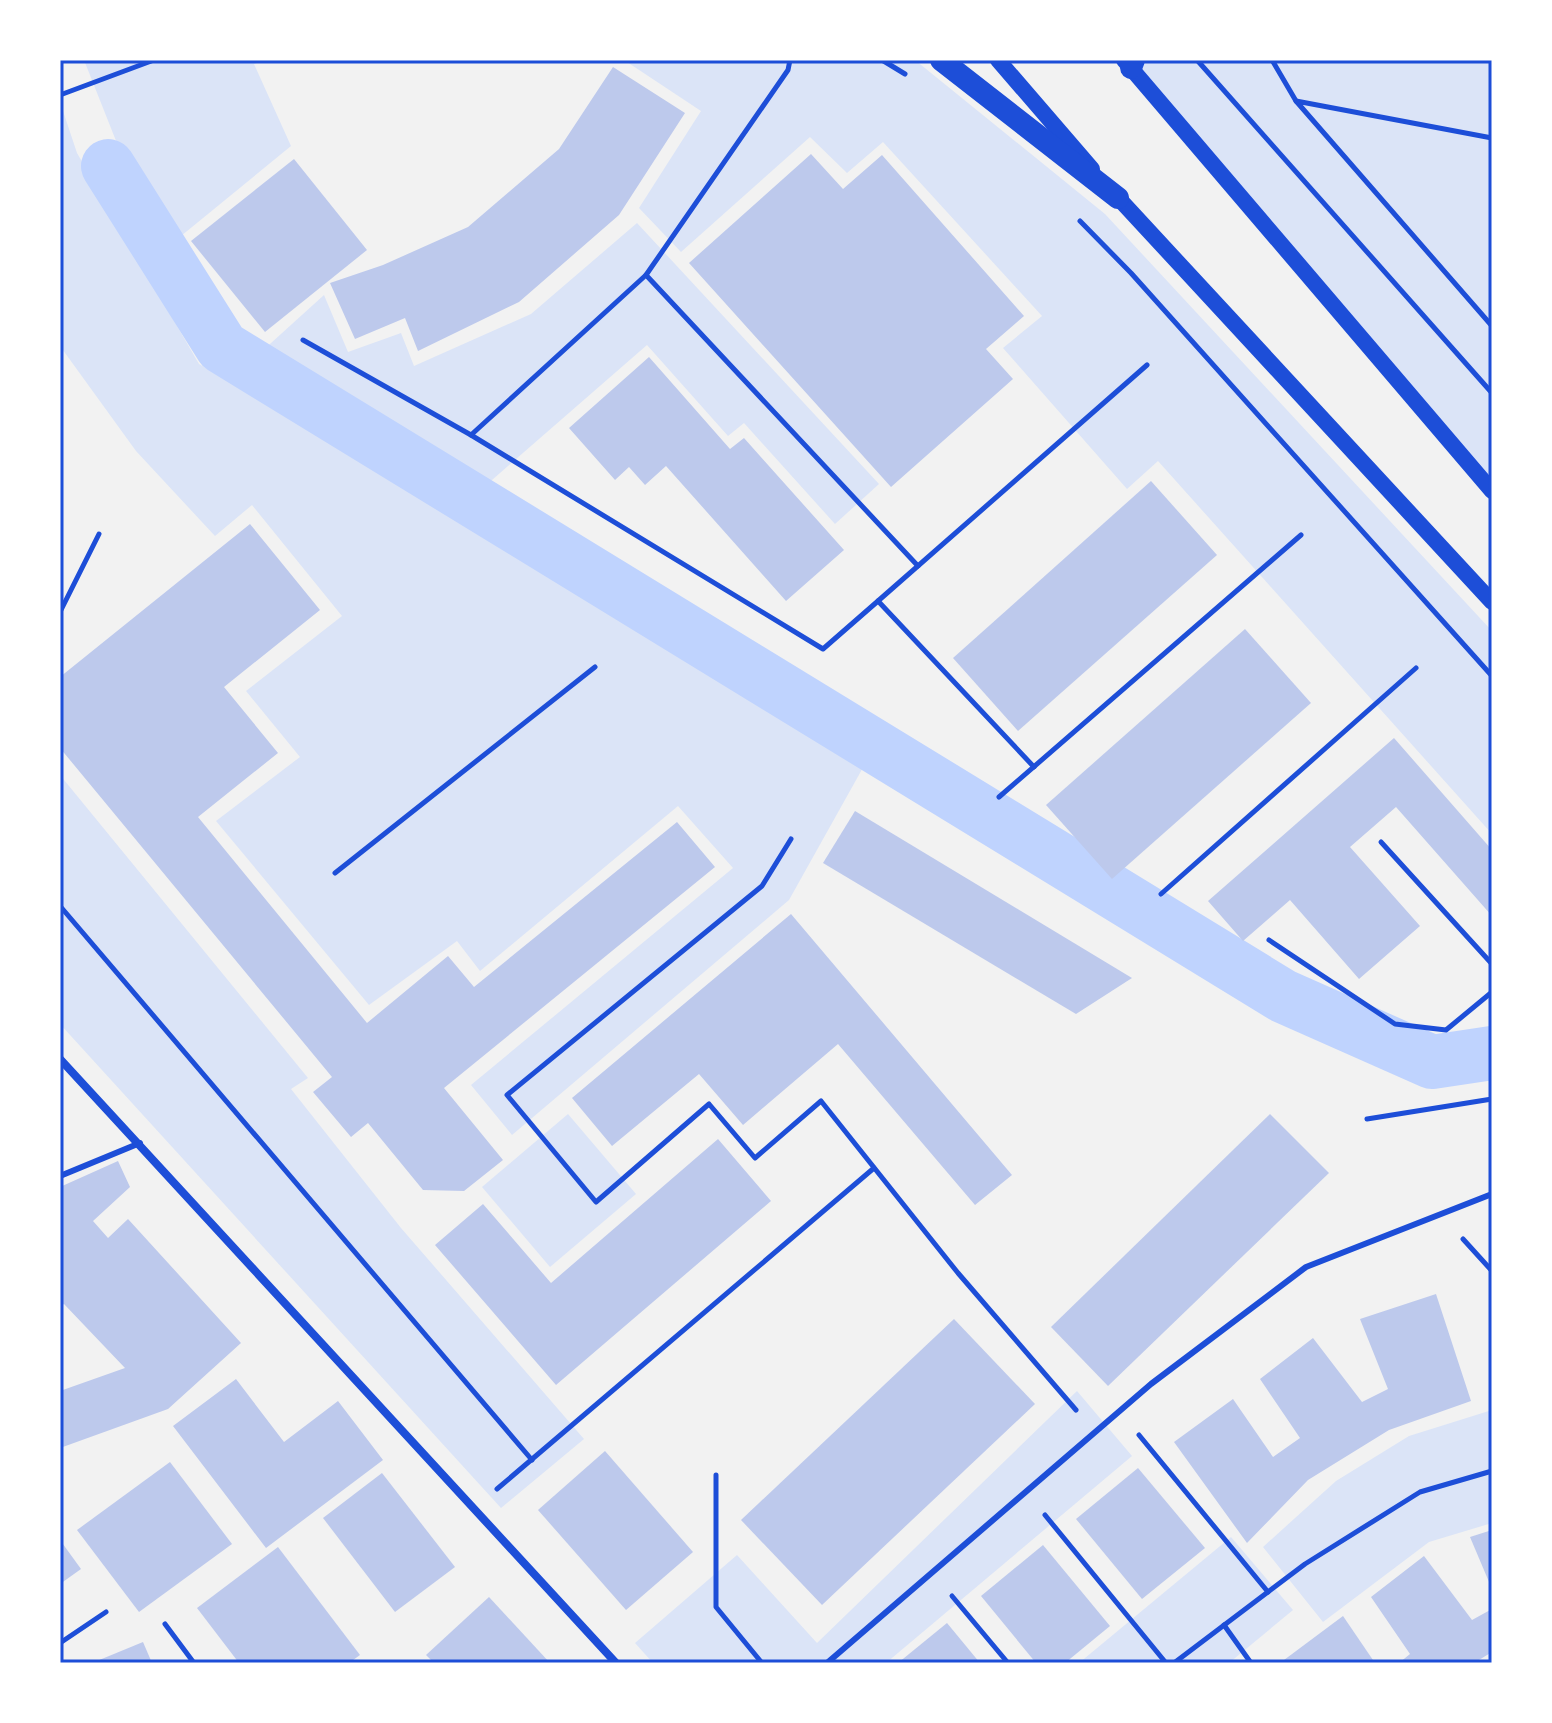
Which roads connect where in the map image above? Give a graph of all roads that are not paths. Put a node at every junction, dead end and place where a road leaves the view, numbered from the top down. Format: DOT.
graph roads {
  1 [pos="941,60"];
  2 [pos="998,60"];
  3 [pos="1129,63"];
  4 [pos="1118,198"];
  5 [pos="1492,491"];
  6 [pos="1492,602"];
  7 [pos="60,1059"];
  8 [pos="140,1143"];
  9 [pos="60,1176"];
  10 [pos="1492,1194"];
  11 [pos="616,1663"];
  12 [pos="827,1663"];
  1 -- 4 [label="highway"];
  2 -- 4 [label="main road"];
  3 -- 5 [label="main road"];
  4 -- 6 [label="main road"];
  7 -- 8 [label="street"];
  8 -- 9 [label="lane"];
  8 -- 11 [label="street"];
  10 -- 12 [label="lane"];
}
